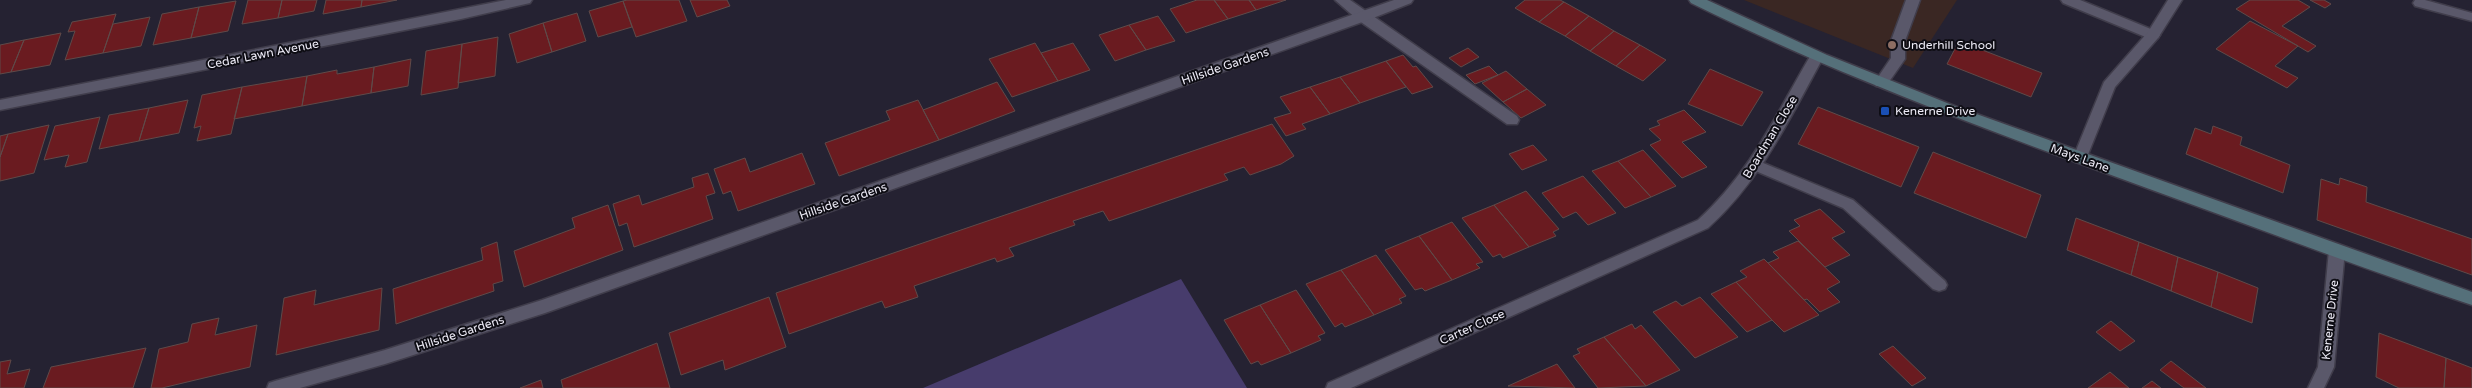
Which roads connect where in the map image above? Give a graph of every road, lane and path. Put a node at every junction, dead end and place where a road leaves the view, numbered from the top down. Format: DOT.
graph roads {
  1 [pos="525,0"];
  2 [pos="1342,0"];
  3 [pos="1406,0"];
  4 [pos="1696,0"];
  5 [pos="1913,0"];
  6 [pos="2068,0"];
  7 [pos="2174,0"];
  8 [pos="2420,2"];
  9 [pos="1363,17"];
  10 [pos="2472,17"];
  11 [pos="2153,35"];
  12 [pos="1816,56"];
  13 [pos="1881,83"];
  14 [pos="0,105"];
  15 [pos="1512,120"];
  16 [pos="2080,158"];
  17 [pos="1756,165"];
  18 [pos="2337,250"];
  19 [pos="1610,266"];
  20 [pos="1939,286"];
  21 [pos="2472,299"];
  22 [pos="276,388"];
  23 [pos="1334,388"];
  24 [pos="2316,388"];
  1 -- 14 [label="street, Cedar Lawn Avenue"];
  2 -- 9 [label="street"];
  3 -- 9 [label="street, Hillside Gardens"];
  4 -- 12 [label="street, Mays Lane"];
  5 -- 13 [label="street"];
  6 -- 11 [label="street"];
  7 -- 11 [label="street"];
  8 -- 10 [label="street"];
  9 -- 15 [label="street"];
  9 -- 22 [label="street, Hillside Gardens"];
  11 -- 16 [label="street"];
  12 -- 13 [label="street, Mays Lane"];
  12 -- 17 [label="street, Boardman Close"];
  13 -- 16 [label="street, Mays Lane"];
  16 -- 18 [label="street, Mays Lane"];
  17 -- 19 [label="street, Boardman Close"];
  17 -- 20 [label="street"];
  18 -- 21 [label="street, Mays Lane"];
  18 -- 24 [label="street, Kenerne Drive"];
  19 -- 23 [label="street, Carter Close"];
}
